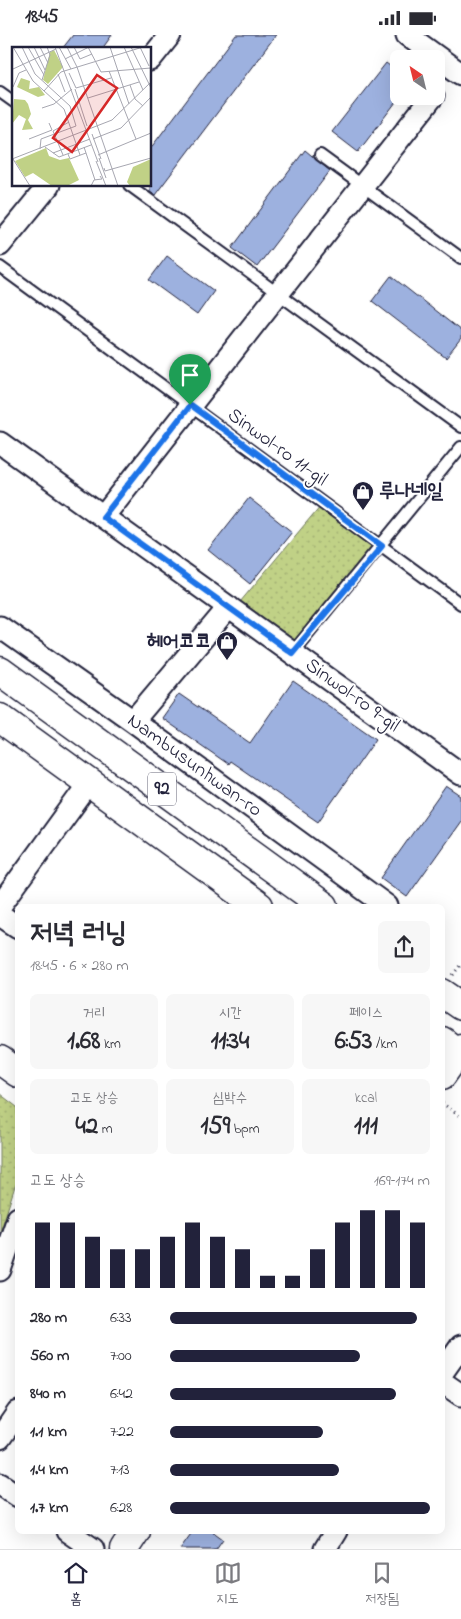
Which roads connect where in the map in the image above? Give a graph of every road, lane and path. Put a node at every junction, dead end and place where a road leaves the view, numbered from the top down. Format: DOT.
graph roads {
  1 [pos="170,35"];
  2 [pos="407,35"];
  3 [pos="151,59"];
  4 [pos="459,68"];
  5 [pos="445,83"];
  6 [pos="0,92"];
  7 [pos="12,101"];
  8 [pos="426,105"];
  9 [pos="320,155"];
  10 [pos="363,185"];
  11 [pos="48,186"];
  12 [pos="130,186"];
  13 [pos="0,245"];
  14 [pos="461,258"];
  15 [pos="0,267"];
  16 [pos="278,293"];
  17 [pos="190,405"];
  18 [pos="461,427"];
  19 [pos="0,443"];
  20 [pos="461,447"];
  21 [pos="103,517"];
  22 [pos="382,546"];
  23 [pos="461,604"];
  24 [pos="229,607"];
  25 [pos="0,627"];
  26 [pos="292,653"];
  27 [pos="0,671"];
  28 [pos="0,718"];
  29 [pos="133,721"];
  30 [pos="461,774"];
  31 [pos="90,782"];
  32 [pos="256,904"];
  33 [pos="321,904"];
  34 [pos="384,904"];
  35 [pos="0,907"];
  36 [pos="0,915"];
  37 [pos="15,925"];
  38 [pos="445,995"];
  39 [pos="461,1006"];
  40 [pos="0,1060"];
  41 [pos="15,1071"];
  42 [pos="445,1105"];
  43 [pos="461,1117"];
  44 [pos="15,1227"];
  45 [pos="0,1270"];
  46 [pos="461,1346"];
  47 [pos="445,1369"];
  48 [pos="445,1384"];
  49 [pos="461,1395"];
  50 [pos="15,1416"];
  51 [pos="0,1438"];
  52 [pos="0,1484"];
  53 [pos="15,1494"];
  54 [pos="72,1534"];
  55 [pos="134,1534"];
  56 [pos="334,1534"];
  57 [pos="93,1549"];
  58 [pos="124,1549"];
  59 [pos="324,1549"];
  1 -- 3 [label="street"];
  2 -- 4 [label="street"];
  4 -- 5 [label="street"];
  6 -- 7 [label="lane"];
  8 -- 10 [label="street"];
  9 -- 10 [label="lane"];
  10 -- 14 [label="lane"];
  10 -- 16 [label="street"];
  11 -- 13 [label="street"];
  12 -- 16 [label="lane"];
  15 -- 17 [label="lane, Sinwol-ro 11-gil"];
  16 -- 17 [label="street"];
  16 -- 18 [label="lane"];
  17 -- 21 [label="street"];
  17 -- 22 [label="lane, Sinwol-ro 11-gil"];
  19 -- 21 [label="street, Sinwol-ro 9-gil"];
  20 -- 22 [label="lane"];
  21 -- 24 [label="street, Sinwol-ro 9-gil"];
  22 -- 23 [label="lane, Sinwol-ro 11-gil"];
  22 -- 26 [label="lane"];
  24 -- 26 [label="street, Sinwol-ro 9-gil"];
  24 -- 29 [label="street"];
  25 -- 29 [label="street, Nambusunhwan-ro"];
  26 -- 30 [label="street, Sinwol-ro 9-gil"];
  27 -- 33 [label="main road, Nambusunhwan-ro / 92"];
  28 -- 31 [label="main road, 92"];
  29 -- 34 [label="street, Nambusunhwan-ro"];
  31 -- 32 [label="main road, 92"];
  31 -- 35 [label="street"];
  36 -- 37 [label="street"];
  38 -- 39 [label="main road"];
  40 -- 41 [label="main road"];
  42 -- 43 [label="path"];
  44 -- 45 [label="street"];
  46 -- 47 [label="street"];
  48 -- 49 [label="street"];
  50 -- 51 [label="street"];
  52 -- 53 [label="street"];
  54 -- 57 [label="street"];
  55 -- 58 [label="main road"];
  56 -- 59 [label="street"];
}
